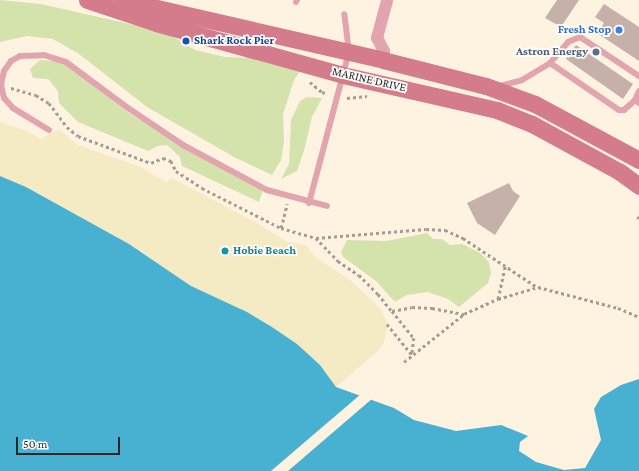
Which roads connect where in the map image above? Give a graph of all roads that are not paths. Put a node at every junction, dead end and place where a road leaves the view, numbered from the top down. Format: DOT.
graph roads {
  1 [pos="87,0"];
  2 [pos="122,0"];
  3 [pos="386,0"];
  4 [pos="344,14"];
  5 [pos="349,52"];
  6 [pos="383,60"];
  7 [pos="550,63"];
  8 [pos="343,75"];
  9 [pos="639,76"];
  10 [pos="486,86"];
  11 [pos="639,91"];
  12 [pos="637,101"];
  13 [pos="49,130"];
  14 [pos="639,160"];
  15 [pos="639,186"];
  16 [pos="309,203"];
  17 [pos="327,206"];
  1 -- 8 [label="main road, MARINE DRIVE"];
  2 -- 5 [label="main road, MARINE DRIVE"];
  3 -- 6 [label="street"];
  4 -- 5 [label="lane"];
  5 -- 6 [label="main road, MARINE DRIVE"];
  5 -- 8 [label="lane"];
  6 -- 10 [label="main road, MARINE DRIVE"];
  7 -- 9 [label="lane"];
  7 -- 10 [label="lane"];
  7 -- 12 [label="lane"];
  8 -- 15 [label="main road, MARINE DRIVE"];
  8 -- 16 [label="lane"];
  10 -- 14 [label="main road, MARINE DRIVE"];
  11 -- 12 [label="lane"];
  13 -- 16 [label="lane"];
  16 -- 17 [label="lane"];
}
